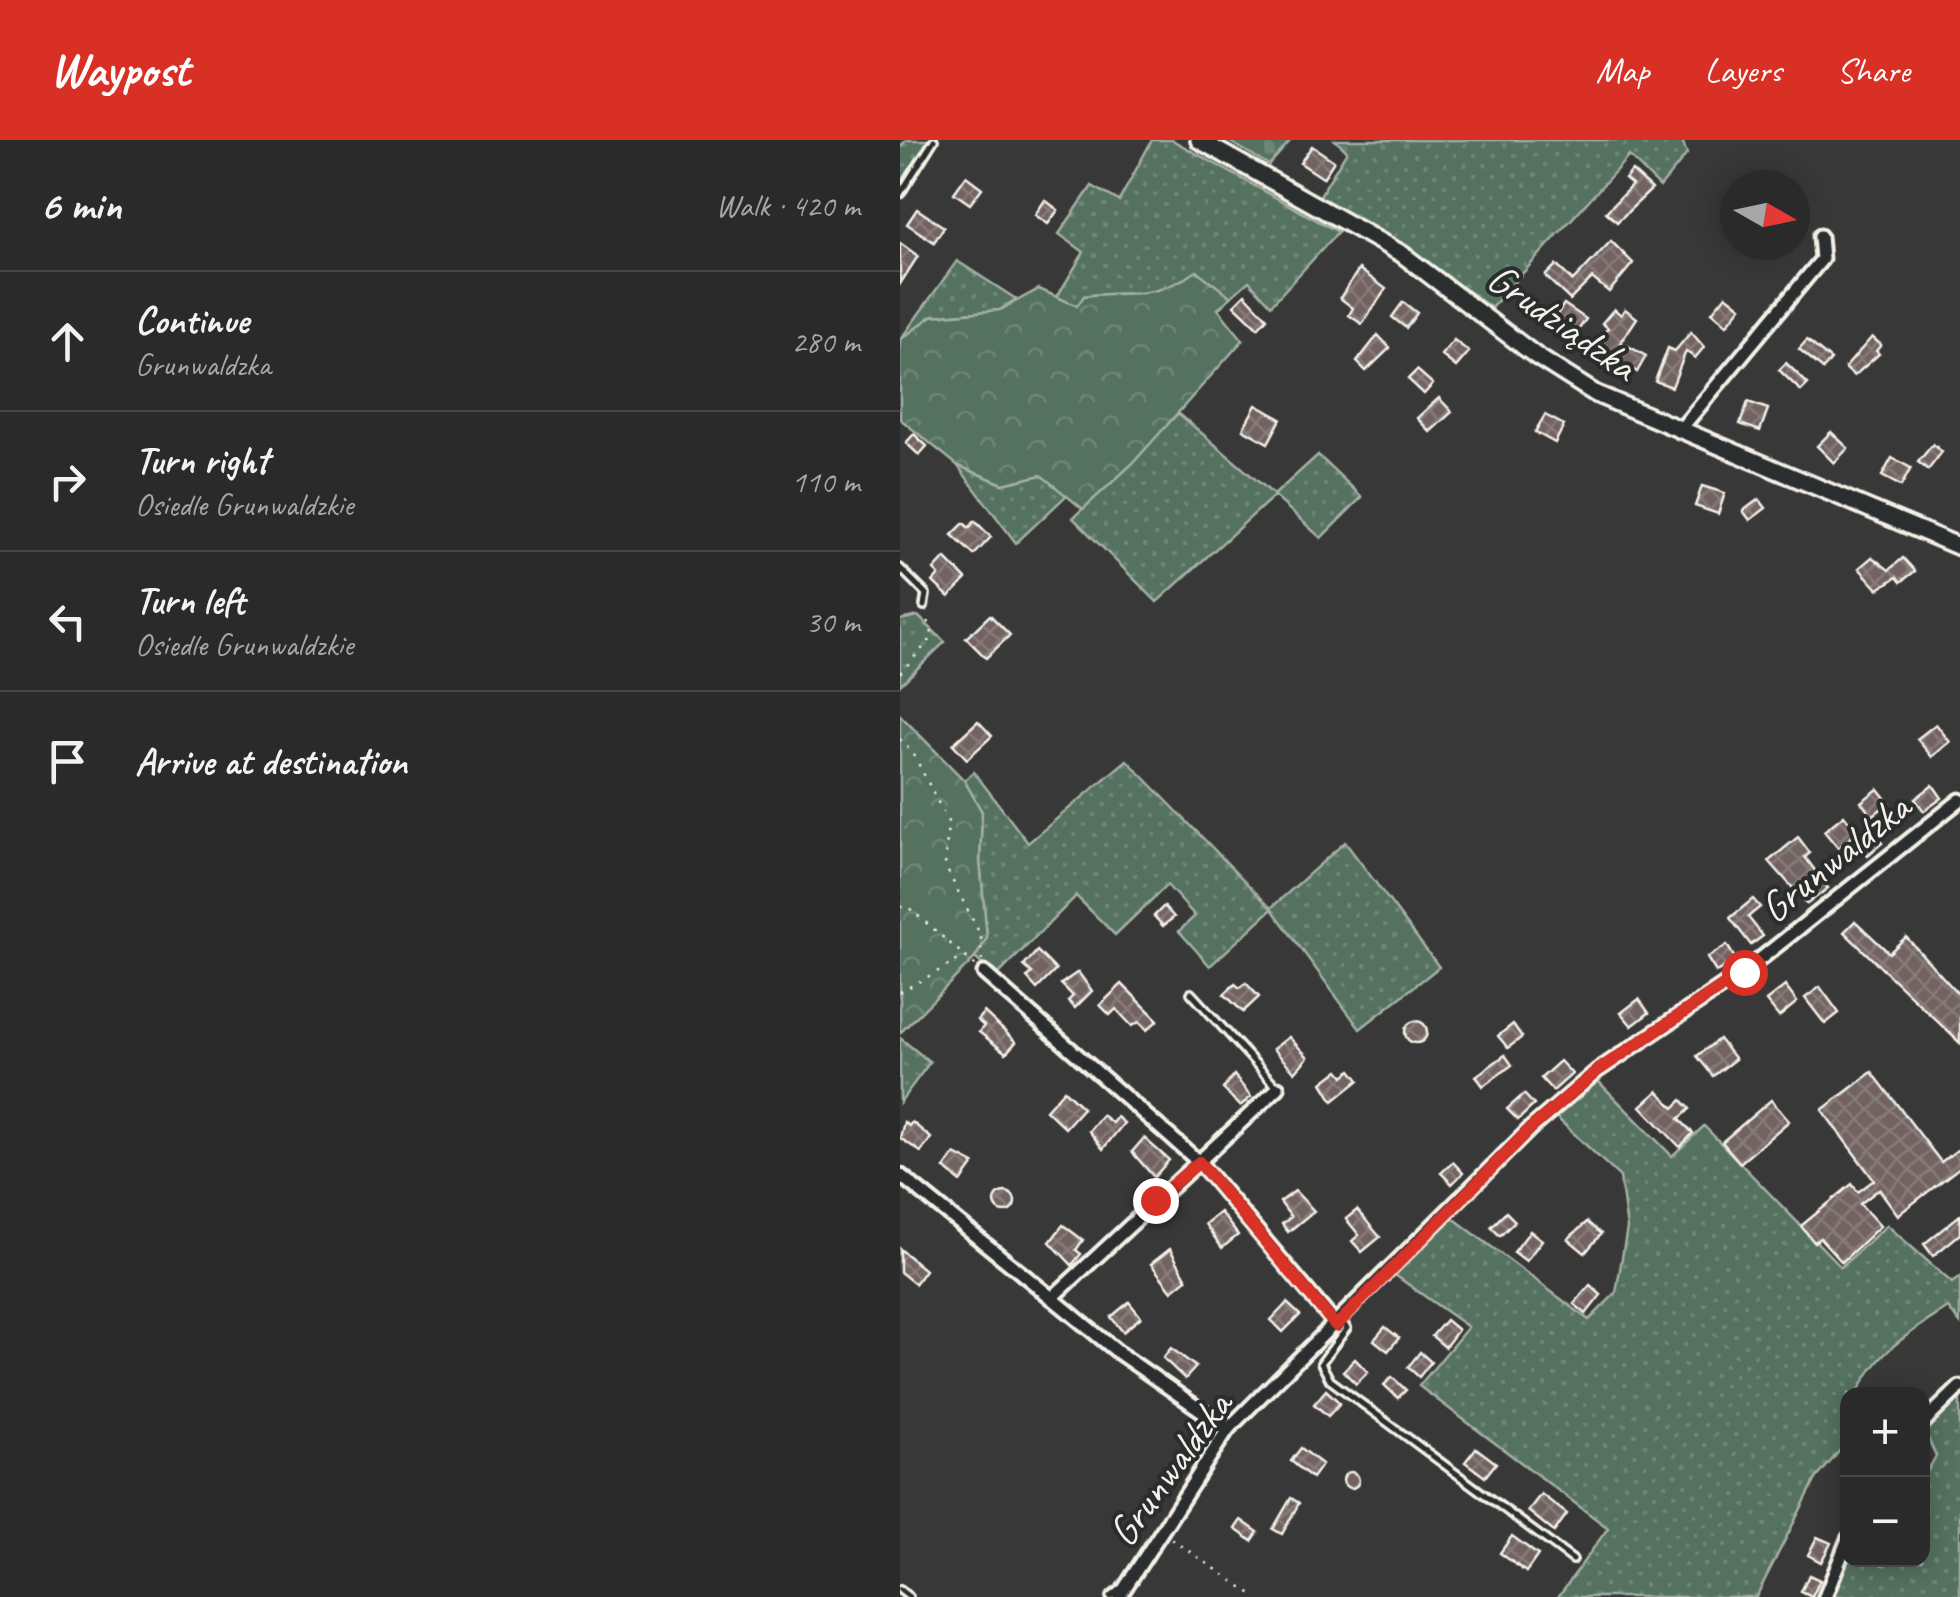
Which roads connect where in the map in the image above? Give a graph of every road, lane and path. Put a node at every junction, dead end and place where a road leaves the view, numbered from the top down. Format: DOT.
graph roads {
  1 [pos="934,140"];
  2 [pos="1198,140"];
  3 [pos="900,194"];
  4 [pos="1820,236"];
  5 [pos="1679,431"];
  6 [pos="1960,547"];
  7 [pos="900,568"];
  8 [pos="924,606"];
  9 [pos="900,672"];
  10 [pos="900,739"];
  11 [pos="1960,800"];
  12 [pos="900,907"];
  13 [pos="966,957"];
  14 [pos="984,973"];
  15 [pos="900,992"];
  16 [pos="1192,993"];
  17 [pos="1278,1088"];
  18 [pos="1199,1162"];
  19 [pos="900,1175"];
  20 [pos="1052,1298"];
  21 [pos="1339,1324"];
  22 [pos="1960,1386"];
  23 [pos="1930,1416"];
  24 [pos="1228,1430"];
  25 [pos="1162,1533"];
  26 [pos="1840,1559"];
  27 [pos="1573,1560"];
  28 [pos="1130,1580"];
  29 [pos="900,1590"];
  30 [pos="909,1597"];
  31 [pos="1110,1597"];
  32 [pos="1119,1597"];
  33 [pos="1257,1597"];
  34 [pos="1825,1597"];
  1 -- 3 [label="lane"];
  2 -- 5 [label="street, Grudziądzka"];
  4 -- 5 [label="street"];
  5 -- 6 [label="street, Grudziądzka"];
  7 -- 8 [label="lane"];
  8 -- 9 [label="path"];
  10 -- 14 [label="path"];
  11 -- 21 [label="street, Grunwaldzka"];
  12 -- 13 [label="path"];
  13 -- 14 [label="path"];
  13 -- 15 [label="path"];
  14 -- 18 [label="street"];
  16 -- 17 [label="lane"];
  17 -- 18 [label="street"];
  18 -- 20 [label="street"];
  18 -- 21 [label="street"];
  19 -- 20 [label="street"];
  20 -- 24 [label="street"];
  21 -- 24 [label="street, Grunwaldzka"];
  21 -- 27 [label="lane"];
  22 -- 23 [label="street"];
  24 -- 25 [label="street, Grunwaldzka"];
  25 -- 28 [label="street, Grunwaldzka"];
  25 -- 33 [label="path"];
  26 -- 34 [label="street"];
  28 -- 31 [label="lane"];
  28 -- 32 [label="street, Grunwaldzka"];
  29 -- 30 [label="lane"];
}
